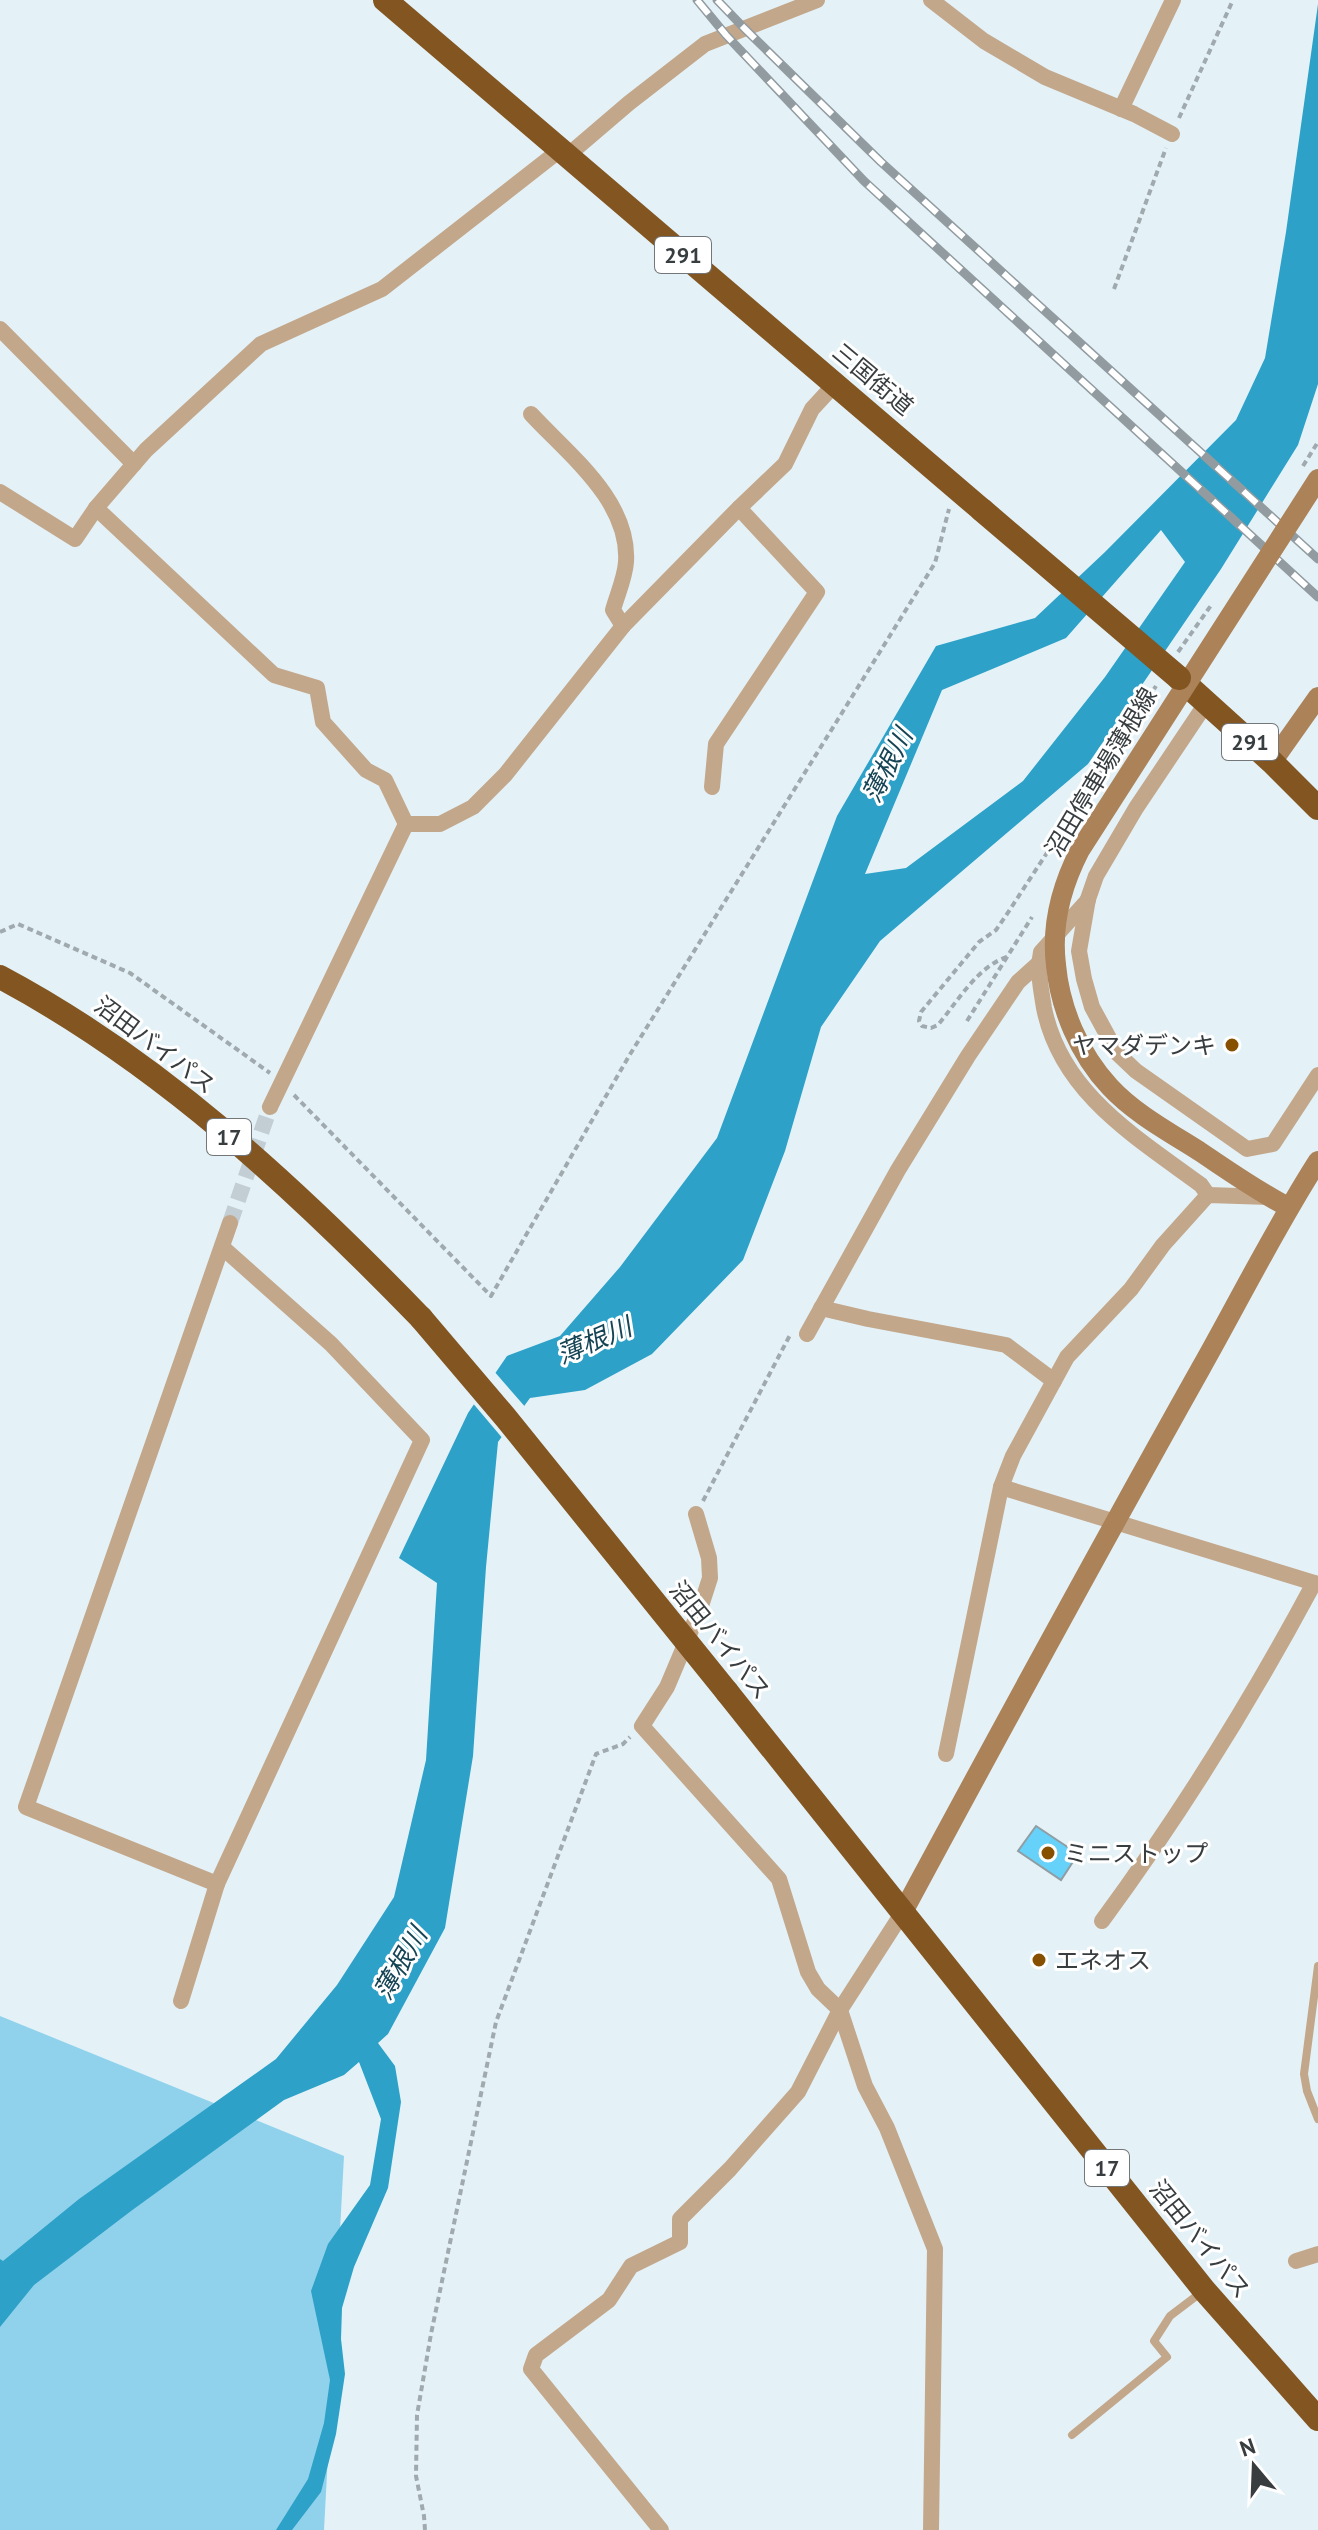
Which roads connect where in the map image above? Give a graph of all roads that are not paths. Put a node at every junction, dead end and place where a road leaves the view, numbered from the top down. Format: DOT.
graph roads {
  1 [pos="385,0"];
  2 [pos="817,0"];
  3 [pos="931,0"];
  4 [pos="1173,0"];
  5 [pos="1121,109"];
  6 [pos="1172,134"];
  7 [pos="563,153"];
  8 [pos="0,329"];
  9 [pos="835,384"];
  10 [pos="531,414"];
  11 [pos="134,464"];
  12 [pos="1308,475"];
  13 [pos="0,492"];
  14 [pos="96,508"];
  15 [pos="739,508"];
  16 [pos="623,626"];
  17 [pos="1318,697"];
  18 [pos="1207,702"];
  19 [pos="1272,762"];
  20 [pos="712,787"];
  21 [pos="1318,808"];
  22 [pos="406,824"];
  23 [pos="1088,899"];
  24 [pos="1047,964"];
  25 [pos="7,981"];
  26 [pos="1318,1075"];
  27 [pos="270,1107"];
  28 [pos="1318,1161"];
  29 [pos="1208,1195"];
  30 [pos="1269,1197"];
  31 [pos="1288,1207"];
  32 [pos="230,1223"];
  33 [pos="222,1247"];
  34 [pos="821,1308"];
  35 [pos="807,1334"];
  36 [pos="1054,1381"];
  37 [pos="1001,1487"];
  38 [pos="696,1514"];
  39 [pos="1114,1521"];
  40 [pos="1316,1583"];
  41 [pos="946,1754"];
  42 [pos="217,1884"];
  43 [pos="903,1912"];
  44 [pos="1102,1921"];
  45 [pos="1318,1966"];
  46 [pos="181,2001"];
  47 [pos="1316,2003"];
  48 [pos="840,2010"];
  49 [pos="1318,2119"];
  50 [pos="1318,2254"];
  51 [pos="1296,2261"];
  52 [pos="1204,2290"];
  53 [pos="1318,2419"];
  54 [pos="1072,2435"];
  55 [pos="661,2530"];
  56 [pos="931,2530"];
  1 -- 7 [label="highway, 三国街道 / 291"];
  2 -- 7 [label="street"];
  3 -- 5 [label="street"];
  4 -- 5 [label="street"];
  5 -- 6 [label="street"];
  7 -- 9 [label="highway, 三国街道 / 291"];
  7 -- 11 [label="street"];
  8 -- 11 [label="street"];
  9 -- 15 [label="street"];
  9 -- 18 [label="highway, 三国街道 / 291, bridge"];
  10 -- 16 [label="street"];
  11 -- 14 [label="street"];
  12 -- 24 [label="main road, 沼田停車場薄根線, bridge"];
  13 -- 14 [label="street"];
  14 -- 22 [label="street"];
  15 -- 16 [label="street"];
  15 -- 20 [label="street"];
  16 -- 22 [label="street"];
  17 -- 19 [label="main road"];
  18 -- 19 [label="highway, 三国街道 / 291"];
  18 -- 23 [label="street"];
  19 -- 21 [label="highway, 三国街道 / 291"];
  22 -- 27 [label="street"];
  23 -- 24 [label="street"];
  23 -- 26 [label="street"];
  24 -- 29 [label="street"];
  24 -- 30 [label="main road, 沼田停車場薄根線"];
  24 -- 34 [label="street"];
  25 -- 43 [label="highway, 沼田バイパス / 17, bridge"];
  28 -- 31 [label="main road"];
  29 -- 30 [label="street"];
  29 -- 36 [label="street"];
  30 -- 31 [label="main road, 沼田停車場薄根線"];
  31 -- 39 [label="main road"];
  32 -- 33 [label="street"];
  33 -- 42 [label="street"];
  33 -- 42 [label="street"];
  34 -- 35 [label="street"];
  34 -- 36 [label="street"];
  36 -- 37 [label="street"];
  37 -- 39 [label="street"];
  37 -- 41 [label="street"];
  38 -- 48 [label="street"];
  39 -- 40 [label="street"];
  39 -- 43 [label="main road"];
  40 -- 44 [label="street"];
  42 -- 46 [label="street"];
  43 -- 48 [label="street"];
  43 -- 52 [label="highway, 沼田バイパス / 17"];
  45 -- 47 [label="lane"];
  47 -- 49 [label="lane"];
  48 -- 55 [label="street"];
  48 -- 56 [label="street"];
  50 -- 51 [label="street"];
  52 -- 53 [label="highway, 沼田バイパス / 17"];
  52 -- 54 [label="lane"];
}
